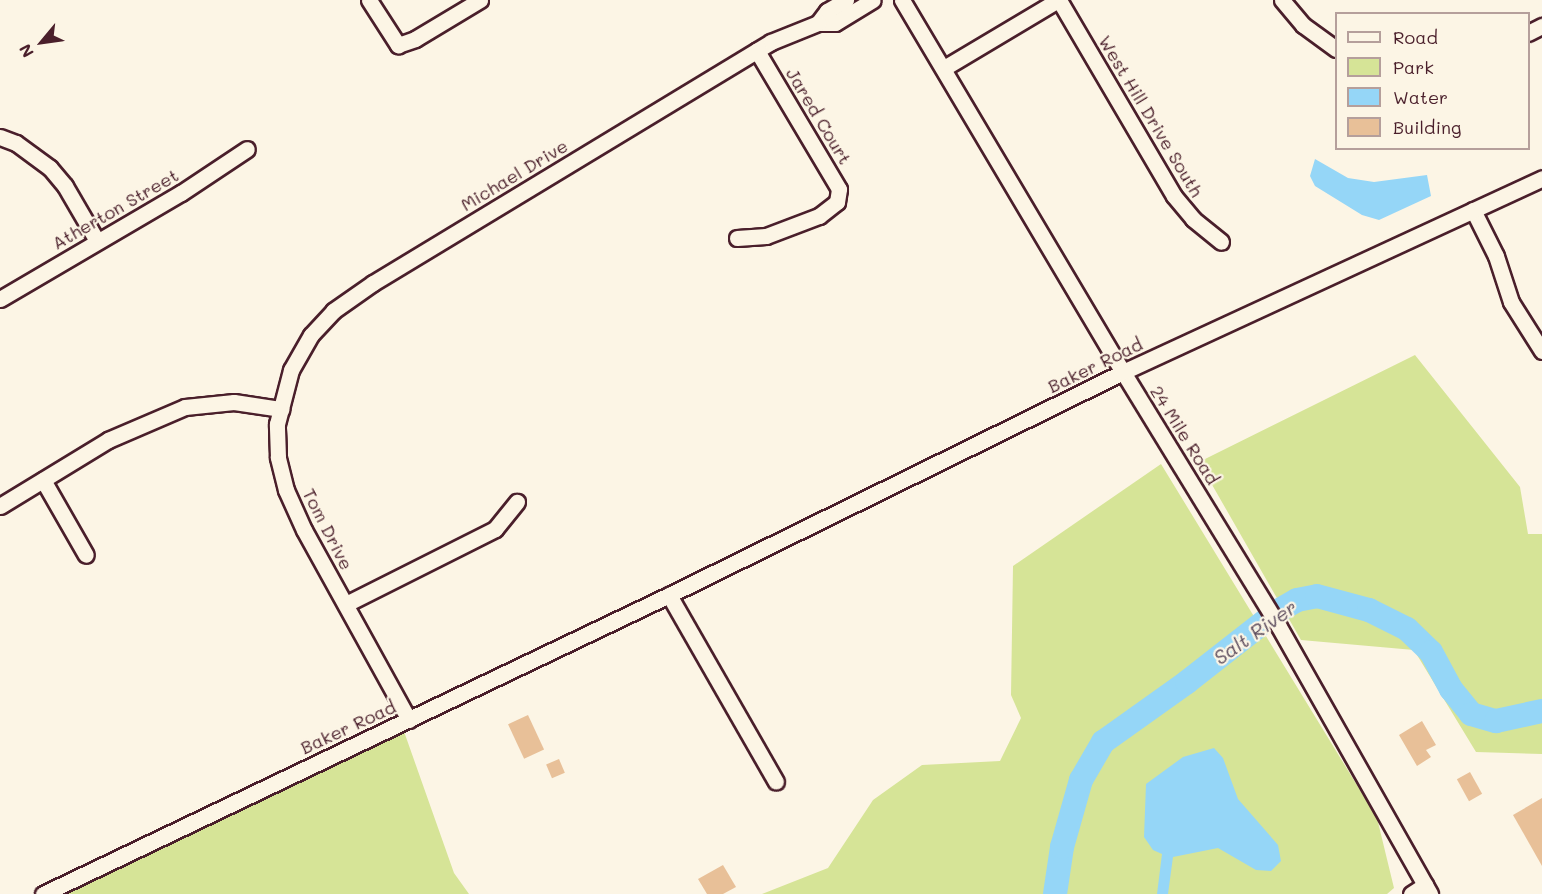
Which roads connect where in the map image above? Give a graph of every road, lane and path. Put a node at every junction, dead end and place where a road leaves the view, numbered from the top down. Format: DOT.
graph roads {
  1 [pos="369,0"];
  2 [pos="480,0"];
  3 [pos="846,0"];
  4 [pos="873,0"];
  5 [pos="902,0"];
  6 [pos="1058,0"];
  7 [pos="1282,0"];
  8 [pos="818,23"];
  9 [pos="1335,48"];
  10 [pos="757,51"];
  11 [pos="944,68"];
  12 [pos="0,138"];
  13 [pos="247,149"];
  14 [pos="1542,178"];
  15 [pos="1473,210"];
  16 [pos="737,238"];
  17 [pos="97,241"];
  18 [pos="1221,242"];
  19 [pos="0,299"];
  20 [pos="1542,351"];
  21 [pos="1123,372"];
  22 [pos="281,409"];
  23 [pos="43,480"];
  24 [pos="517,502"];
  25 [pos="0,506"];
  26 [pos="86,555"];
  27 [pos="669,595"];
  28 [pos="346,604"];
  29 [pos="409,720"];
  30 [pos="776,782"];
  31 [pos="1427,890"];
  32 [pos="43,894"];
  33 [pos="1411,894"];
  1 -- 2 [label="street"];
  3 -- 8 [label="street, Michael Drive"];
  4 -- 8 [label="street, Michael Drive"];
  5 -- 11 [label="street, 24 Mile Road"];
  6 -- 11 [label="street"];
  6 -- 18 [label="street, West Hill Drive South"];
  7 -- 9 [label="street"];
  8 -- 10 [label="street, Michael Drive"];
  10 -- 16 [label="street, Jared Court"];
  10 -- 22 [label="street, Michael Drive"];
  11 -- 21 [label="street, 24 Mile Road"];
  12 -- 17 [label="street"];
  13 -- 17 [label="street, Atherton Street"];
  14 -- 15 [label="street, Baker Road"];
  15 -- 20 [label="street"];
  15 -- 21 [label="street, Baker Road"];
  17 -- 19 [label="street, Atherton Street"];
  21 -- 27 [label="street, Baker Road"];
  21 -- 31 [label="street, 24 Mile Road"];
  22 -- 23 [label="street"];
  22 -- 28 [label="street, Tom Drive"];
  23 -- 25 [label="street"];
  23 -- 26 [label="street"];
  24 -- 28 [label="street"];
  27 -- 29 [label="street, Baker Road"];
  27 -- 30 [label="street"];
  28 -- 29 [label="street, Tom Drive"];
  29 -- 32 [label="street, Baker Road"];
  31 -- 33 [label="street"];
}
